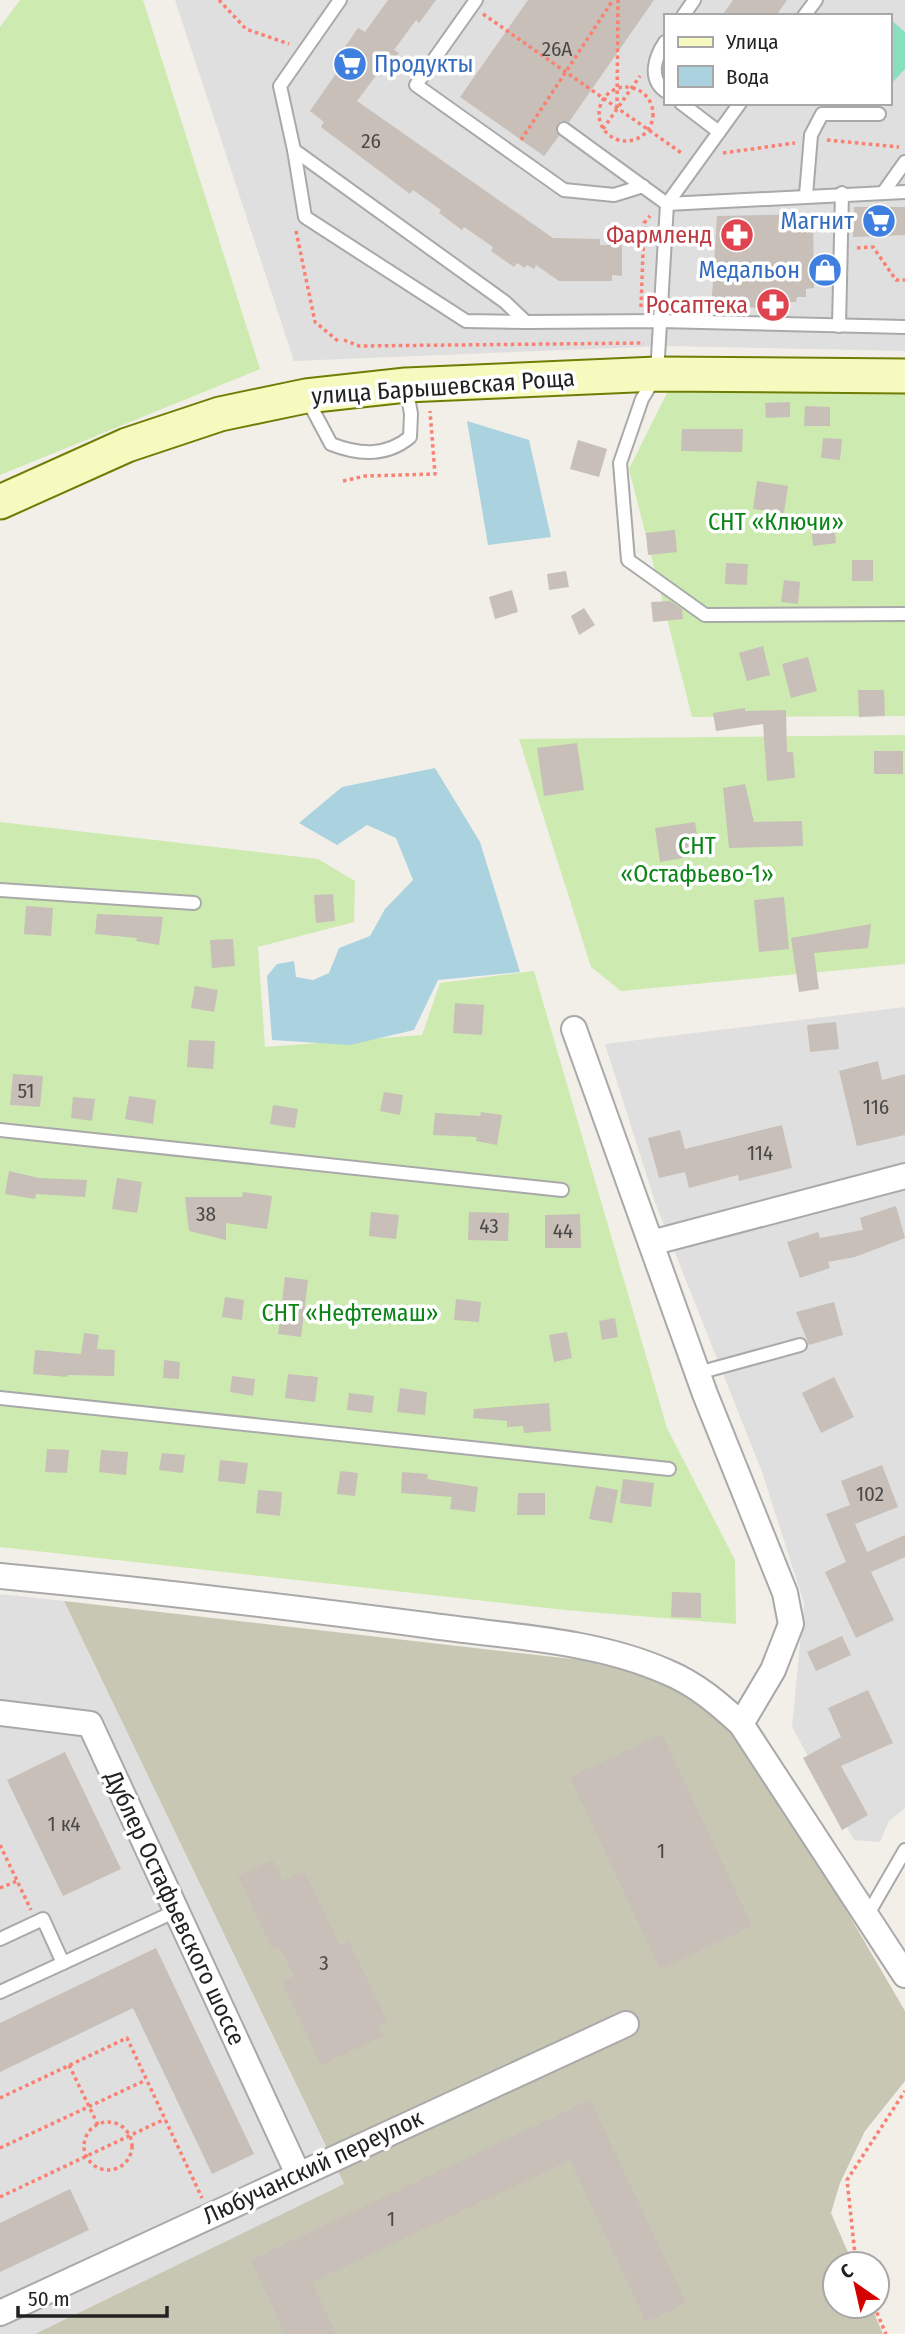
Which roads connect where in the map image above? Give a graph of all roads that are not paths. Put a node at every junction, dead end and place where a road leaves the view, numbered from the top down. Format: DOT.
graph roads {
  1 [pos="340,0"];
  2 [pos="474,3"];
  3 [pos="664,44"];
  4 [pos="664,89"];
  5 [pos="684,105"];
  6 [pos="739,105"];
  7 [pos="879,114"];
  8 [pos="564,129"];
  9 [pos="719,132"];
  10 [pos="294,150"];
  11 [pos="905,162"];
  12 [pos="643,186"];
  13 [pos="905,192"];
  14 [pos="842,193"];
  15 [pos="883,193"];
  16 [pos="806,195"];
  17 [pos="667,204"];
  18 [pos="660,321"];
  19 [pos="526,322"];
  20 [pos="839,326"];
  21 [pos="905,327"];
  22 [pos="658,358"];
  23 [pos="905,376"];
  24 [pos="418,395"];
  25 [pos="306,396"];
  26 [pos="0,502"];
  27 [pos="905,614"];
  28 [pos="0,890"];
  29 [pos="194,903"];
  30 [pos="574,1029"];
  31 [pos="0,1130"];
  32 [pos="905,1176"];
  33 [pos="562,1190"];
  34 [pos="651,1243"];
  35 [pos="800,1345"];
  36 [pos="698,1373"];
  37 [pos="0,1398"];
  38 [pos="669,1469"];
  39 [pos="0,1576"];
  40 [pos="0,1713"];
  41 [pos="741,1724"];
  42 [pos="905,1850"];
  43 [pos="176,1911"];
  44 [pos="868,1914"];
  45 [pos="0,1939"];
  46 [pos="63,1963"];
  47 [pos="905,1975"];
  48 [pos="0,1992"];
  49 [pos="626,2024"];
  50 [pos="298,2174"];
  51 [pos="0,2313"];
  1 -- 10 [label="lane"];
  2 -- 12 [label="lane"];
  3 -- 4 [label="lane"];
  5 -- 9 [label="lane"];
  6 -- 9 [label="lane"];
  7 -- 16 [label="lane"];
  8 -- 12 [label="lane"];
  9 -- 17 [label="lane"];
  10 -- 19 [label="lane"];
  10 -- 19 [label="lane"];
  11 -- 15 [label="lane"];
  12 -- 17 [label="lane"];
  13 -- 15 [label="lane"];
  14 -- 15 [label="lane"];
  14 -- 16 [label="lane"];
  14 -- 20 [label="lane"];
  16 -- 17 [label="lane"];
  17 -- 18 [label="lane"];
  18 -- 19 [label="lane"];
  18 -- 20 [label="lane"];
  18 -- 22 [label="lane"];
  20 -- 21 [label="lane"];
  22 -- 23 [label="street, улица Барышевская Роща"];
  22 -- 24 [label="street, улица Барышевская Роща"];
  22 -- 27 [label="lane"];
  24 -- 25 [label="street, улица Барышевская Роща"];
  24 -- 25 [label="lane"];
  25 -- 26 [label="street, улица Барышевская Роща"];
  28 -- 29 [label="lane"];
  30 -- 34 [label="street"];
  31 -- 33 [label="lane"];
  32 -- 34 [label="street"];
  34 -- 36 [label="street"];
  35 -- 36 [label="lane"];
  36 -- 41 [label="street"];
  37 -- 38 [label="lane"];
  39 -- 41 [label="street"];
  40 -- 43 [label="street, Дублер Остафьевского шоссе"];
  41 -- 44 [label="street"];
  42 -- 44 [label="lane"];
  43 -- 46 [label="lane"];
  43 -- 50 [label="street, Дублер Остафьевского шоссе"];
  44 -- 47 [label="street"];
  45 -- 46 [label="lane"];
  46 -- 48 [label="lane"];
  49 -- 50 [label="street, Любучанский переулок"];
  50 -- 51 [label="street, Любучанский переулок"];
}
